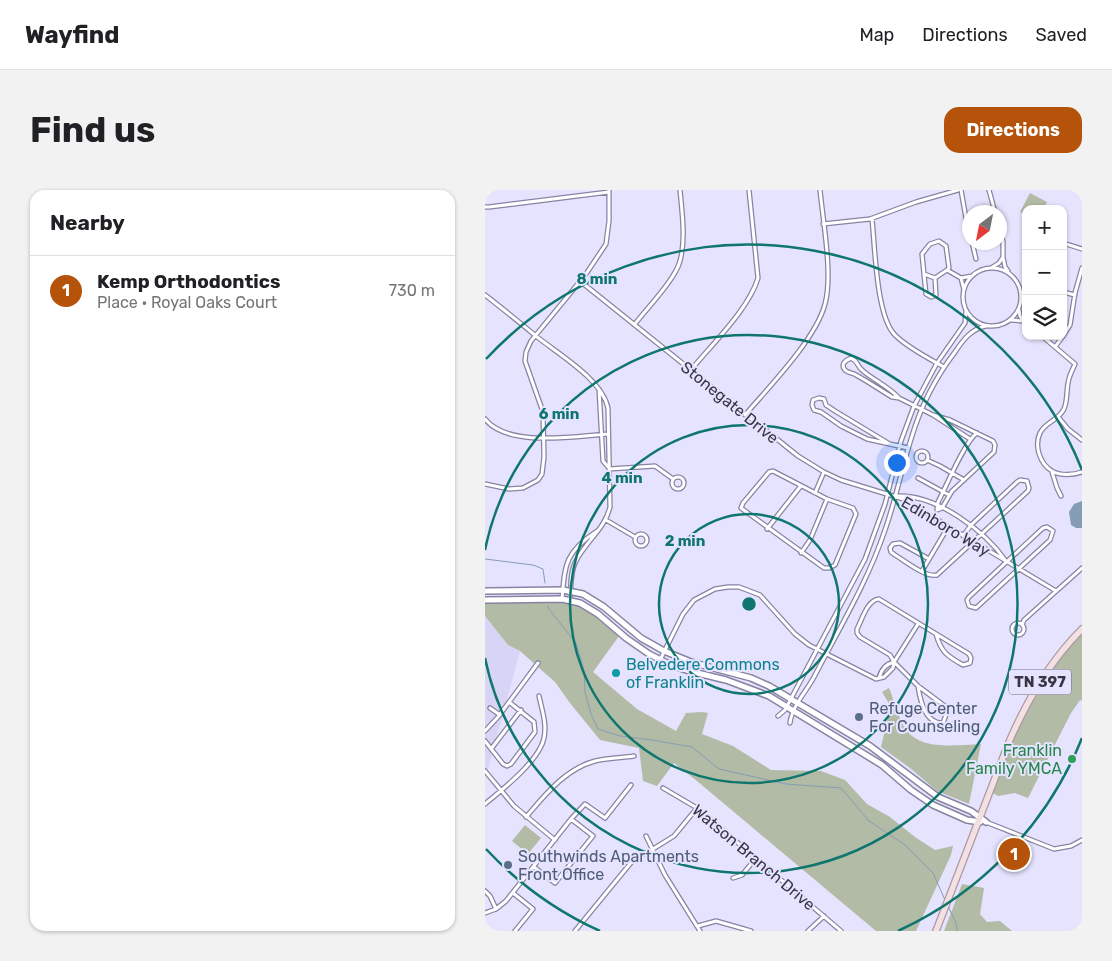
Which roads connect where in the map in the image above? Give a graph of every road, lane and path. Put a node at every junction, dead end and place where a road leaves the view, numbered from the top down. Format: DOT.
graph roads {
  1 [pos="680,190"];
  2 [pos="749,190"];
  3 [pos="820,190"];
  4 [pos="959,190"];
  5 [pos="989,190"];
  6 [pos="609,191"];
  7 [pos="962,205"];
  8 [pos="993,205"];
  9 [pos="485,207"];
  10 [pos="873,219"];
  11 [pos="823,224"];
  12 [pos="1067,244"];
  13 [pos="1082,249"];
  14 [pos="974,250"];
  15 [pos="1003,250"];
  16 [pos="1003,257"];
  17 [pos="977,259"];
  18 [pos="991,268"];
  19 [pos="1082,268"];
  20 [pos="947,270"];
  21 [pos="924,274"];
  22 [pos="1010,274"];
  23 [pos="973,276"];
  24 [pos="935,278"];
  25 [pos="961,278"];
  26 [pos="580,281"];
  27 [pos="964,291"];
  28 [pos="1067,293"];
  29 [pos="485,295"];
  30 [pos="1075,295"];
  31 [pos="1019,310"];
  32 [pos="966,311"];
  33 [pos="1022,319"];
  34 [pos="1011,320"];
  35 [pos="1022,322"];
  36 [pos="635,324"];
  37 [pos="985,326"];
  38 [pos="1067,330"];
  39 [pos="535,336"];
  40 [pos="1047,340"];
  41 [pos="1060,340"];
  42 [pos="1055,347"];
  43 [pos="937,363"];
  44 [pos="859,368"];
  45 [pos="944,368"];
  46 [pos="691,370"];
  47 [pos="855,374"];
  48 [pos="599,389"];
  49 [pos="899,398"];
  50 [pos="828,406"];
  51 [pos="914,406"];
  52 [pos="922,410"];
  53 [pos="823,414"];
  54 [pos="745,415"];
  55 [pos="933,415"];
  56 [pos="1059,418"];
  57 [pos="485,419"];
  58 [pos="857,424"];
  59 [pos="852,432"];
  60 [pos="977,433"];
  61 [pos="602,434"];
  62 [pos="608,434"];
  63 [pos="544,438"];
  64 [pos="970,439"];
  65 [pos="1082,440"];
  66 [pos="889,442"];
  67 [pos="900,446"];
  68 [pos="908,448"];
  69 [pos="927,460"];
  70 [pos="609,468"];
  71 [pos="825,472"];
  72 [pos="1052,472"];
  73 [pos="1082,472"];
  74 [pos="953,473"];
  75 [pos="918,478"];
  76 [pos="673,479"];
  77 [pos="963,480"];
  78 [pos="485,484"];
  79 [pos="800,486"];
  80 [pos="944,492"];
  81 [pos="815,493"];
  82 [pos="887,494"];
  83 [pos="949,495"];
  84 [pos="896,496"];
  85 [pos="1061,496"];
  86 [pos="827,499"];
  87 [pos="937,506"];
  88 [pos="942,508"];
  89 [pos="937,510"];
  90 [pos="933,518"];
  91 [pos="606,520"];
  92 [pos="971,525"];
  93 [pos="948,527"];
  94 [pos="767,529"];
  95 [pos="600,530"];
  96 [pos="982,534"];
  97 [pos="963,536"];
  98 [pos="635,537"];
  99 [pos="972,542"];
  100 [pos="801,553"];
  101 [pos="929,560"];
  102 [pos="1007,562"];
  103 [pos="1082,568"];
  104 [pos="1019,569"];
  105 [pos="922,571"];
  106 [pos="563,590"];
  107 [pos="485,591"];
  108 [pos="571,591"];
  109 [pos="1056,592"];
  110 [pos="562,599"];
  111 [pos="485,600"];
  112 [pos="570,600"];
  113 [pos="918,624"];
  114 [pos="1022,625"];
  115 [pos="1082,629"];
  116 [pos="936,634"];
  117 [pos="818,650"];
  118 [pos="664,651"];
  119 [pos="826,653"];
  120 [pos="661,660"];
  121 [pos="894,662"];
  122 [pos="538,663"];
  123 [pos="918,686"];
  124 [pos="539,696"];
  125 [pos="790,699"];
  126 [pos="509,702"];
  127 [pos="798,704"];
  128 [pos="787,707"];
  129 [pos="490,708"];
  130 [pos="521,710"];
  131 [pos="793,710"];
  132 [pos="500,715"];
  133 [pos="778,716"];
  134 [pos="790,723"];
  135 [pos="485,731"];
  136 [pos="485,741"];
  137 [pos="491,749"];
  138 [pos="633,756"];
  139 [pos="485,771"];
  140 [pos="631,785"];
  141 [pos="663,788"];
  142 [pos="501,791"];
  143 [pos="485,804"];
  144 [pos="697,808"];
  145 [pos="526,817"];
  146 [pos="571,819"];
  147 [pos="982,820"];
  148 [pos="646,836"];
  149 [pos="555,840"];
  150 [pos="1082,840"];
  151 [pos="653,850"];
  152 [pos="756,858"];
  153 [pos="534,867"];
  154 [pos="733,878"];
  155 [pos="485,891"];
  156 [pos="513,894"];
  157 [pos="496,909"];
  158 [pos="485,913"];
  159 [pos="824,916"];
  160 [pos="698,926"];
  161 [pos="937,929"];
  162 [pos="515,931"];
  163 [pos="575,931"];
  164 [pos="700,931"];
  165 [pos="751,931"];
  166 [pos="808,931"];
  167 [pos="841,931"];
  1 -- 36 [label="street"];
  2 -- 46 [label="street"];
  3 -- 11 [label="street"];
  4 -- 7 [label="street"];
  4 -- 10 [label="street"];
  5 -- 8 [label="street"];
  6 -- 9 [label="street"];
  6 -- 26 [label="street"];
  10 -- 11 [label="street"];
  10 -- 43 [label="street"];
  11 -- 54 [label="street"];
  12 -- 13 [label="street"];
  14 -- 17 [label="street"];
  15 -- 16 [label="street"];
  16 -- 18 [label="street"];
  16 -- 22 [label="street"];
  18 -- 22 [label="street"];
  18 -- 23 [label="street"];
  19 -- 30 [label="street"];
  20 -- 21 [label="street"];
  20 -- 24 [label="street"];
  20 -- 25 [label="street"];
  21 -- 24 [label="street"];
  21 -- 24 [label="street"];
  22 -- 31 [label="street"];
  23 -- 25 [label="street"];
  23 -- 27 [label="street"];
  25 -- 27 [label="street"];
  26 -- 36 [label="street, Stonegate Drive"];
  26 -- 39 [label="street"];
  27 -- 32 [label="street"];
  28 -- 30 [label="street"];
  29 -- 39 [label="street"];
  30 -- 38 [label="street"];
  31 -- 33 [label="street"];
  31 -- 34 [label="street"];
  32 -- 37 [label="street"];
  32 -- 43 [label="street"];
  34 -- 35 [label="street"];
  34 -- 37 [label="street"];
  36 -- 46 [label="street, Stonegate Drive"];
  37 -- 45 [label="street"];
  39 -- 48 [label="street"];
  39 -- 63 [label="street"];
  40 -- 42 [label="street"];
  41 -- 42 [label="street"];
  42 -- 56 [label="street"];
  43 -- 45 [label="street"];
  43 -- 51 [label="street"];
  44 -- 47 [label="street"];
  44 -- 47 [label="street"];
  44 -- 49 [label="street"];
  45 -- 52 [label="street"];
  46 -- 54 [label="street, Stonegate Drive"];
  47 -- 49 [label="street"];
  48 -- 61 [label="street"];
  48 -- 62 [label="street"];
  49 -- 51 [label="street"];
  50 -- 53 [label="street"];
  50 -- 53 [label="street"];
  50 -- 58 [label="street"];
  51 -- 52 [label="street"];
  51 -- 67 [label="street"];
  52 -- 55 [label="street"];
  52 -- 68 [label="street"];
  53 -- 59 [label="street"];
  54 -- 71 [label="street, Stonegate Drive"];
  55 -- 60 [label="street"];
  55 -- 64 [label="street"];
  56 -- 65 [label="street"];
  56 -- 72 [label="street"];
  57 -- 63 [label="street"];
  58 -- 59 [label="street"];
  58 -- 66 [label="street"];
  59 -- 66 [label="street"];
  60 -- 64 [label="street"];
  60 -- 77 [label="street"];
  61 -- 62 [label="street"];
  61 -- 63 [label="street"];
  61 -- 70 [label="street"];
  62 -- 70 [label="street"];
  63 -- 78 [label="street"];
  64 -- 74 [label="street"];
  66 -- 67 [label="street"];
  67 -- 68 [label="street"];
  67 -- 82 [label="street"];
  68 -- 84 [label="street"];
  69 -- 69 [label="street"];
  69 -- 74 [label="street"];
  70 -- 76 [label="street"];
  70 -- 91 [label="street"];
  71 -- 81 [label="street"];
  71 -- 82 [label="street, Stonegate Drive"];
  72 -- 73 [label="street"];
  72 -- 85 [label="street"];
  74 -- 77 [label="street"];
  74 -- 80 [label="street"];
  75 -- 80 [label="street"];
  76 -- 76 [label="street"];
  77 -- 83 [label="street"];
  79 -- 81 [label="street"];
  79 -- 94 [label="street"];
  79 -- 94 [label="street"];
  80 -- 83 [label="street"];
  80 -- 87 [label="street"];
  81 -- 86 [label="street"];
  82 -- 84 [label="street, Stonegate Drive"];
  82 -- 117 [label="street"];
  83 -- 88 [label="street"];
  84 -- 87 [label="street, Edinboro Way"];
  84 -- 90 [label="street, Edinboro Way"];
  84 -- 119 [label="street"];
  86 -- 100 [label="street"];
  86 -- 100 [label="street"];
  87 -- 88 [label="street, Edinboro Way"];
  87 -- 89 [label="street"];
  88 -- 89 [label="street"];
  88 -- 92 [label="street, Edinboro Way"];
  89 -- 90 [label="street"];
  90 -- 93 [label="street, Edinboro Way"];
  91 -- 95 [label="street"];
  91 -- 98 [label="street"];
  92 -- 96 [label="street, Edinboro Way"];
  92 -- 96 [label="street"];
  92 -- 97 [label="street"];
  93 -- 97 [label="street, Edinboro Way"];
  93 -- 101 [label="street"];
  94 -- 100 [label="street"];
  95 -- 106 [label="street"];
  95 -- 108 [label="street"];
  96 -- 99 [label="street"];
  96 -- 102 [label="street, Edinboro Way"];
  97 -- 99 [label="street, Edinboro Way"];
  98 -- 98 [label="street"];
  99 -- 102 [label="street, Edinboro Way"];
  99 -- 105 [label="street"];
  101 -- 105 [label="street"];
  101 -- 105 [label="street"];
  102 -- 104 [label="street, Edinboro Way"];
  102 -- 104 [label="street"];
  102 -- 104 [label="street"];
  103 -- 109 [label="street"];
  104 -- 109 [label="street, Edinboro Way"];
  106 -- 107 [label="main road"];
  106 -- 108 [label="main road"];
  106 -- 110 [label="street"];
  108 -- 112 [label="street"];
  108 -- 118 [label="main road"];
  109 -- 114 [label="street"];
  110 -- 111 [label="main road"];
  110 -- 112 [label="main road"];
  112 -- 120 [label="main road"];
  113 -- 116 [label="street"];
  113 -- 121 [label="street"];
  113 -- 121 [label="street"];
  115 -- 147 [label="main road, TN 397"];
  116 -- 116 [label="street"];
  117 -- 118 [label="street"];
  117 -- 119 [label="street"];
  117 -- 125 [label="street"];
  118 -- 120 [label="street"];
  118 -- 125 [label="main road"];
  119 -- 121 [label="street"];
  119 -- 127 [label="street"];
  120 -- 128 [label="main road"];
  121 -- 123 [label="street"];
  122 -- 126 [label="street"];
  123 -- 123 [label="street"];
  124 -- 142 [label="street"];
  125 -- 127 [label="main road"];
  125 -- 128 [label="street"];
  126 -- 130 [label="street"];
  126 -- 132 [label="street"];
  127 -- 131 [label="street"];
  127 -- 147 [label="main road"];
  128 -- 131 [label="main road"];
  128 -- 133 [label="street"];
  129 -- 132 [label="street"];
  130 -- 137 [label="street"];
  130 -- 137 [label="street"];
  131 -- 134 [label="street"];
  131 -- 147 [label="main road"];
  132 -- 135 [label="street"];
  136 -- 137 [label="street"];
  138 -- 145 [label="street"];
  139 -- 142 [label="street"];
  140 -- 146 [label="street"];
  141 -- 144 [label="street, Watson Branch Drive"];
  142 -- 143 [label="street"];
  142 -- 145 [label="street"];
  144 -- 151 [label="street"];
  144 -- 152 [label="street, Watson Branch Drive"];
  145 -- 149 [label="street"];
  146 -- 149 [label="street"];
  146 -- 153 [label="street"];
  147 -- 150 [label="street"];
  147 -- 161 [label="main road, TN 397"];
  148 -- 151 [label="street"];
  149 -- 153 [label="street"];
  151 -- 160 [label="street"];
  151 -- 163 [label="street"];
  152 -- 154 [label="street"];
  152 -- 159 [label="street, Watson Branch Drive"];
  153 -- 156 [label="street"];
  155 -- 157 [label="street"];
  156 -- 157 [label="street"];
  156 -- 162 [label="street"];
  157 -- 158 [label="street"];
  159 -- 166 [label="street"];
  159 -- 167 [label="street, Watson Branch Drive"];
  160 -- 164 [label="street"];
  160 -- 165 [label="street"];
}
